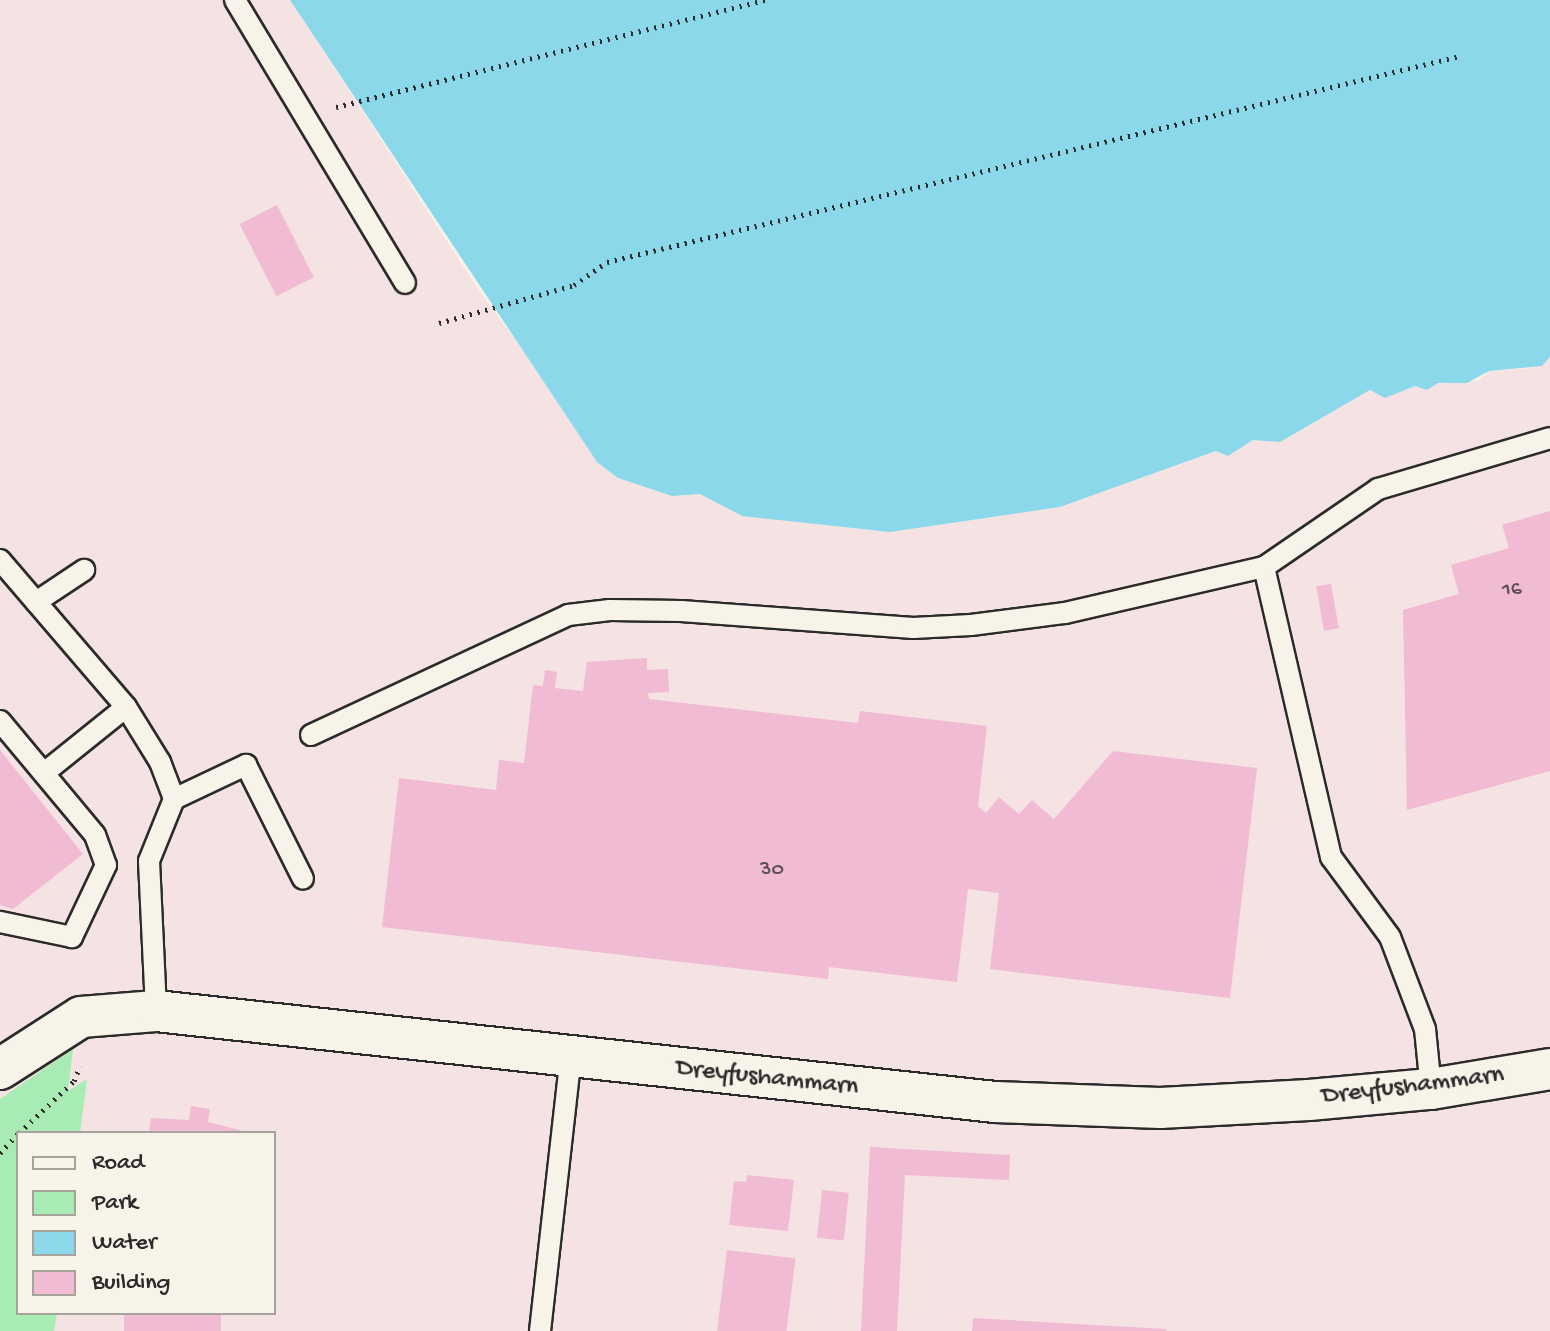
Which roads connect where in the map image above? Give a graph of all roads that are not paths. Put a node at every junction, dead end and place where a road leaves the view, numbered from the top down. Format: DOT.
graph roads {
  1 [pos="235,0"];
  2 [pos="405,283"];
  3 [pos="1550,438"];
  4 [pos="0,560"];
  5 [pos="1264,567"];
  6 [pos="84,570"];
  7 [pos="36,602"];
  8 [pos="126,707"];
  9 [pos="0,721"];
  10 [pos="311,735"];
  11 [pos="44,773"];
  12 [pos="174,799"];
  13 [pos="303,879"];
  14 [pos="0,922"];
  15 [pos="156,1011"];
  16 [pos="571,1056"];
  17 [pos="0,1069"];
  18 [pos="1550,1069"];
  19 [pos="1431,1089"];
  20 [pos="540,1331"];
  1 -- 2 [label="lane"];
  3 -- 5 [label="lane"];
  4 -- 7 [label="lane"];
  5 -- 10 [label="lane"];
  5 -- 19 [label="lane"];
  6 -- 7 [label="lane"];
  7 -- 8 [label="lane"];
  8 -- 11 [label="lane"];
  8 -- 12 [label="lane"];
  9 -- 11 [label="lane"];
  11 -- 14 [label="lane"];
  12 -- 13 [label="lane"];
  12 -- 15 [label="lane"];
  15 -- 16 [label="street, Dreyfushammarn"];
  15 -- 17 [label="street, Dreyfushammarn"];
  16 -- 19 [label="street, Dreyfushammarn"];
  16 -- 20 [label="lane"];
  18 -- 19 [label="street, Dreyfushammarn"];
}
